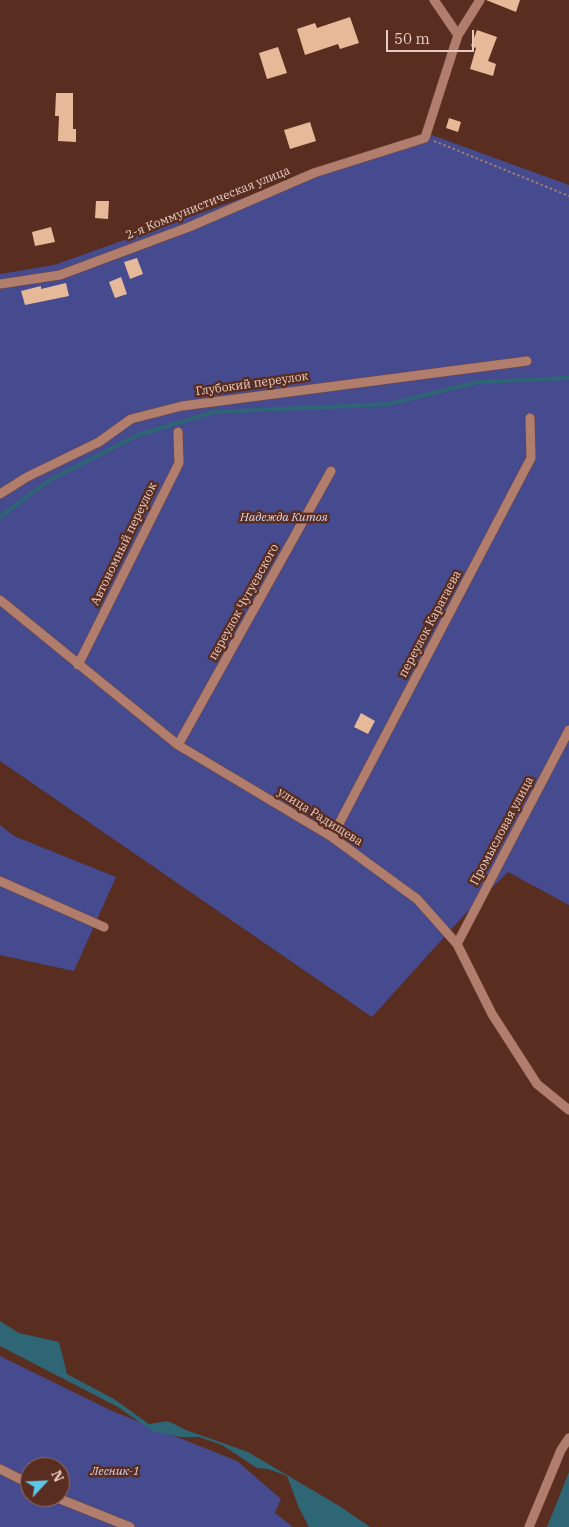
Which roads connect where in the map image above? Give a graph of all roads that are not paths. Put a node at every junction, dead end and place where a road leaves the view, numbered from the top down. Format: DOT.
graph roads {
  1 [pos="434,0"];
  2 [pos="480,0"];
  3 [pos="458,35"];
  4 [pos="0,284"];
  5 [pos="527,361"];
  6 [pos="530,418"];
  7 [pos="178,432"];
  8 [pos="331,471"];
  9 [pos="0,494"];
  10 [pos="0,600"];
  11 [pos="78,665"];
  12 [pos="569,730"];
  13 [pos="178,745"];
  14 [pos="332,837"];
  15 [pos="0,881"];
  16 [pos="104,927"];
  17 [pos="457,944"];
  18 [pos="569,1110"];
  19 [pos="569,1438"];
  20 [pos="0,1469"];
  21 [pos="20,1479"];
  22 [pos="70,1503"];
  23 [pos="130,1527"];
  24 [pos="529,1527"];
  1 -- 3 [label="street"];
  2 -- 3 [label="street"];
  3 -- 4 [label="street, 2-я Коммунистическая улица"];
  5 -- 9 [label="street, Глубокий переулок"];
  6 -- 14 [label="street, переулок Каратаева"];
  7 -- 11 [label="street, Автономный переулок"];
  8 -- 13 [label="street, переулок Чугуевского"];
  10 -- 11 [label="street, улица Радищева"];
  11 -- 13 [label="street, улица Радищева"];
  12 -- 17 [label="street, Промысловая улица"];
  13 -- 14 [label="street, улица Радищева"];
  14 -- 17 [label="street, улица Радищева"];
  15 -- 16 [label="street"];
  17 -- 18 [label="street, улица Радищева"];
  19 -- 24 [label="street"];
  20 -- 21 [label="street"];
  22 -- 23 [label="street"];
}
